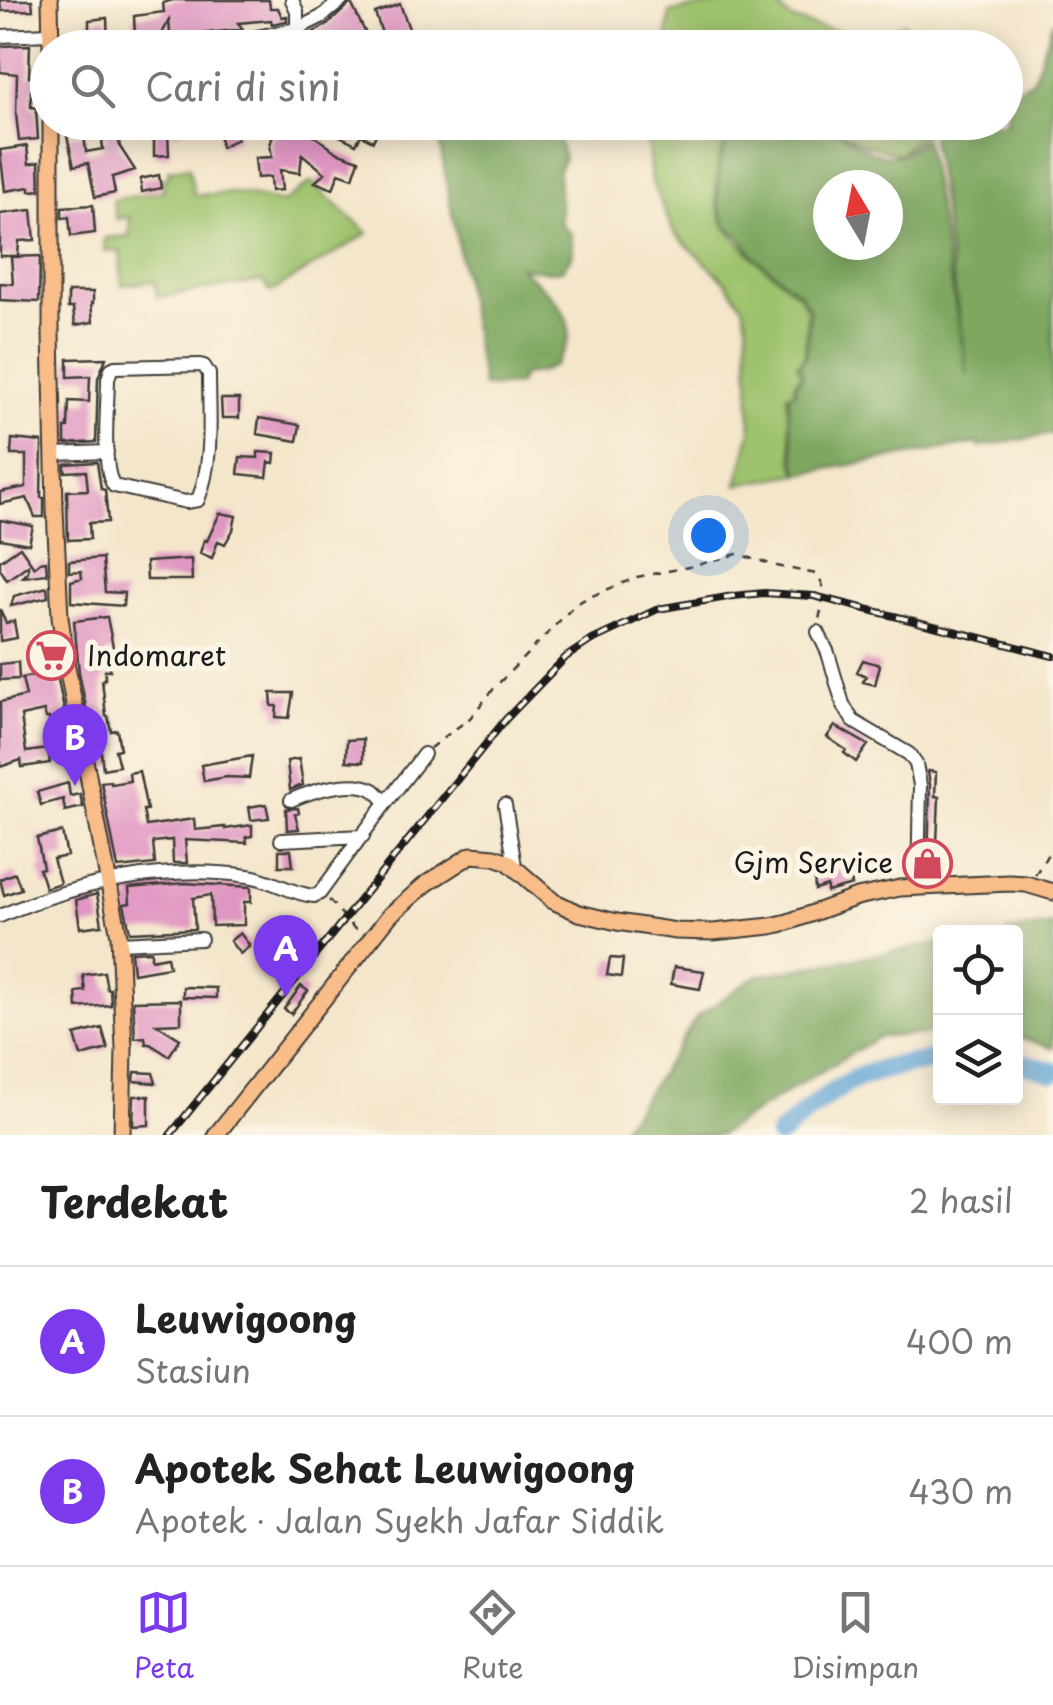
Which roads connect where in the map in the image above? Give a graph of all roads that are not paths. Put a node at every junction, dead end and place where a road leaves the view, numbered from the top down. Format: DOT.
graph roads {
  1 [pos="50,0"];
  2 [pos="292,0"];
  3 [pos="342,0"];
  4 [pos="297,29"];
  5 [pos="51,30"];
  6 [pos="292,30"];
  7 [pos="0,36"];
  8 [pos="30,39"];
  9 [pos="51,140"];
  10 [pos="107,452"];
  11 [pos="54,454"];
  12 [pos="818,632"];
  13 [pos="424,754"];
  14 [pos="291,800"];
  15 [pos="386,802"];
  16 [pos="505,805"];
  17 [pos="363,836"];
  18 [pos="282,840"];
  19 [pos="515,866"];
  20 [pos="108,882"];
  21 [pos="918,886"];
  22 [pos="1053,892"];
  23 [pos="0,916"];
  24 [pos="201,939"];
  25 [pos="120,944"];
  26 [pos="122,1135"];
  27 [pos="216,1135"];
  1 -- 5 [label="main road"];
  2 -- 4 [label="street"];
  3 -- 4 [label="street"];
  4 -- 6 [label="street"];
  7 -- 8 [label="street"];
  9 -- 11 [label="main road"];
  10 -- 10 [label="street"];
  10 -- 11 [label="street"];
  11 -- 20 [label="main road"];
  12 -- 21 [label="street"];
  13 -- 15 [label="street"];
  14 -- 15 [label="street"];
  15 -- 17 [label="street"];
  16 -- 19 [label="street"];
  17 -- 18 [label="street"];
  17 -- 20 [label="street"];
  19 -- 21 [label="main road"];
  19 -- 27 [label="main road"];
  20 -- 23 [label="street"];
  20 -- 25 [label="main road"];
  21 -- 22 [label="main road"];
  24 -- 25 [label="street"];
  25 -- 26 [label="main road"];
}
